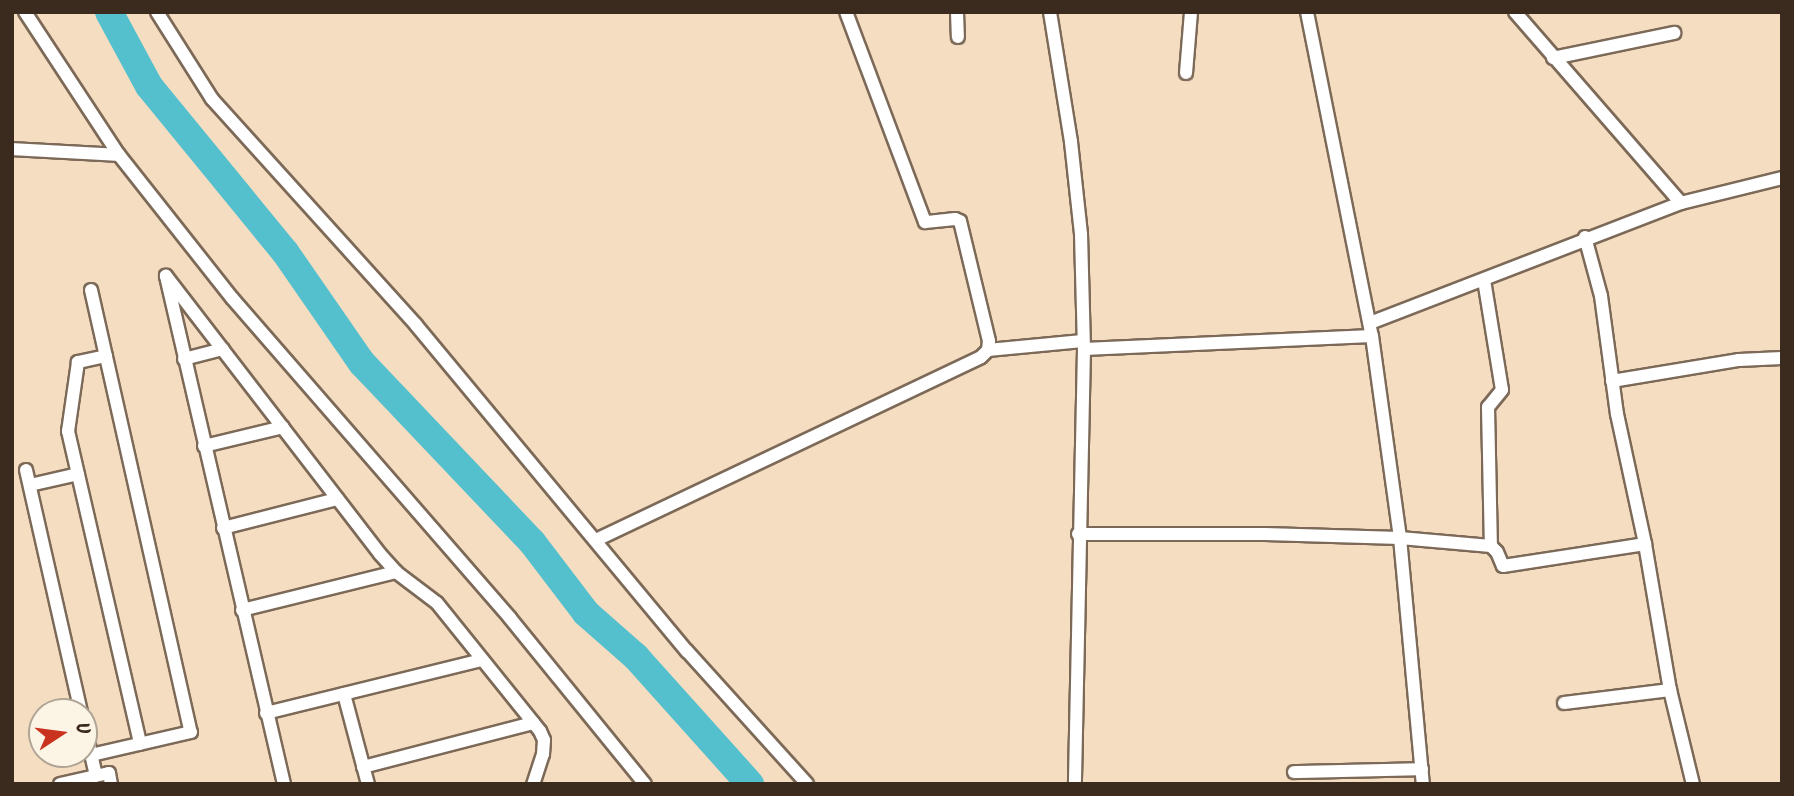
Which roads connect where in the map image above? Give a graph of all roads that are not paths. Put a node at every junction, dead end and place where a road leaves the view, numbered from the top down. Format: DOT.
graph roads {
  1 [pos="25,12"];
  2 [pos="157,12"];
  3 [pos="846,12"];
  4 [pos="957,12"];
  5 [pos="1051,12"];
  6 [pos="1191,12"];
  7 [pos="1307,12"];
  8 [pos="1515,12"];
  9 [pos="1674,33"];
  10 [pos="958,37"];
  11 [pos="1553,58"];
  12 [pos="1186,73"];
  13 [pos="12,149"];
  14 [pos="119,155"];
  15 [pos="1782,178"];
  16 [pos="1681,202"];
  17 [pos="1585,237"];
  18 [pos="1484,280"];
  19 [pos="91,290"];
  20 [pos="1371,330"];
  21 [pos="1084,345"];
  22 [pos="223,349"];
  23 [pos="988,350"];
  24 [pos="106,356"];
  25 [pos="1782,358"];
  26 [pos="184,359"];
  27 [pos="1612,381"];
  28 [pos="283,427"];
  29 [pos="204,446"];
  30 [pos="26,470"];
  31 [pos="78,474"];
  32 [pos="30,485"];
  33 [pos="337,499"];
  34 [pos="223,528"];
  35 [pos="1078,534"];
  36 [pos="1400,538"];
  37 [pos="596,540"];
  38 [pos="1645,544"];
  39 [pos="1491,546"];
  40 [pos="396,572"];
  41 [pos="242,610"];
  42 [pos="482,660"];
  43 [pos="1670,690"];
  44 [pos="344,694"];
  45 [pos="78,698"];
  46 [pos="1564,703"];
  47 [pos="266,713"];
  48 [pos="533,723"];
  49 [pos="140,744"];
  50 [pos="98,753"];
  51 [pos="363,767"];
  52 [pos="94,768"];
  53 [pos="1422,769"];
  54 [pos="1294,772"];
  55 [pos="96,776"];
  56 [pos="60,784"];
  57 [pos="111,784"];
  58 [pos="284,784"];
  59 [pos="368,784"];
  60 [pos="533,784"];
  61 [pos="645,784"];
  62 [pos="807,784"];
  63 [pos="1075,784"];
  64 [pos="1423,784"];
  65 [pos="1693,784"];
  1 -- 14 [label="street"];
  2 -- 37 [label="street"];
  3 -- 23 [label="street"];
  4 -- 10 [label="street"];
  5 -- 21 [label="street"];
  6 -- 12 [label="street"];
  7 -- 20 [label="street"];
  8 -- 11 [label="street"];
  9 -- 11 [label="street"];
  11 -- 16 [label="street"];
  13 -- 14 [label="street"];
  14 -- 61 [label="street"];
  15 -- 16 [label="street"];
  16 -- 17 [label="street"];
  17 -- 18 [label="street"];
  17 -- 27 [label="street"];
  18 -- 20 [label="street"];
  18 -- 39 [label="street"];
  19 -- 24 [label="street"];
  20 -- 21 [label="street"];
  20 -- 36 [label="street"];
  21 -- 23 [label="street"];
  21 -- 35 [label="street"];
  22 -- 26 [label="street"];
  22 -- 26 [label="street"];
  22 -- 28 [label="street"];
  23 -- 37 [label="street"];
  24 -- 31 [label="street"];
  24 -- 49 [label="street"];
  25 -- 27 [label="street"];
  26 -- 29 [label="street"];
  27 -- 38 [label="street"];
  28 -- 29 [label="street"];
  28 -- 33 [label="street"];
  29 -- 34 [label="street"];
  30 -- 32 [label="street"];
  31 -- 32 [label="street"];
  31 -- 49 [label="street"];
  32 -- 45 [label="street"];
  33 -- 34 [label="street"];
  33 -- 40 [label="street"];
  34 -- 41 [label="street"];
  35 -- 36 [label="street"];
  35 -- 63 [label="street"];
  36 -- 39 [label="street"];
  36 -- 53 [label="street"];
  37 -- 62 [label="street"];
  38 -- 39 [label="street"];
  38 -- 43 [label="street"];
  40 -- 41 [label="street"];
  40 -- 42 [label="street"];
  41 -- 47 [label="street"];
  42 -- 44 [label="street"];
  42 -- 48 [label="street"];
  43 -- 46 [label="street"];
  43 -- 65 [label="street"];
  44 -- 47 [label="street"];
  44 -- 51 [label="street"];
  47 -- 58 [label="street"];
  48 -- 51 [label="street"];
  48 -- 60 [label="street"];
  49 -- 50 [label="street"];
  51 -- 59 [label="street"];
  52 -- 55 [label="street"];
  53 -- 54 [label="street"];
  53 -- 64 [label="street"];
  55 -- 56 [label="street"];
  55 -- 57 [label="street"];
}
